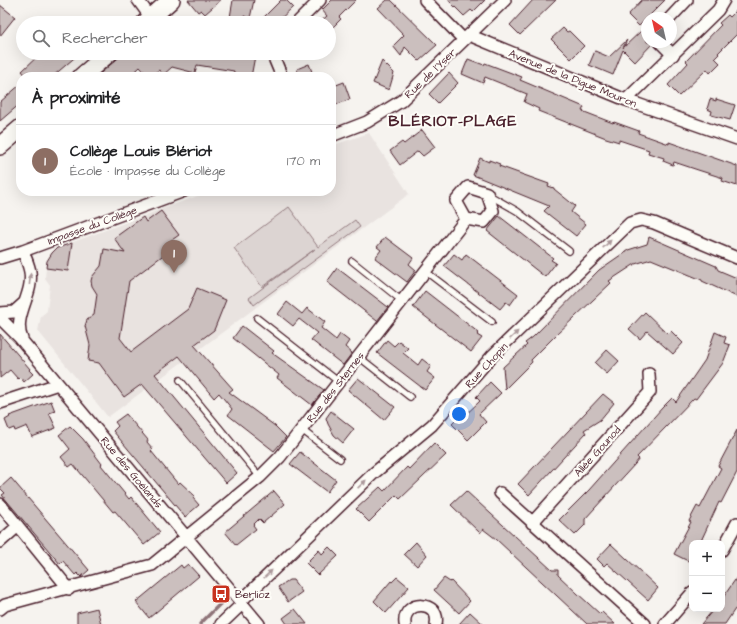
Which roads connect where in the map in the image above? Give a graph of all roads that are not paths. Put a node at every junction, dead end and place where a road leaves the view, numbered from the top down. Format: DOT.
graph roads {
  1 [pos="138,0"];
  2 [pos="171,0"];
  3 [pos="320,0"];
  4 [pos="425,0"];
  5 [pos="505,0"];
  6 [pos="687,0"];
  7 [pos="724,0"];
  8 [pos="676,12"];
  9 [pos="146,16"];
  10 [pos="153,16"];
  11 [pos="304,16"];
  12 [pos="467,38"];
  13 [pos="666,48"];
  14 [pos="673,54"];
  15 [pos="101,60"];
  16 [pos="275,60"];
  17 [pos="87,72"];
  18 [pos="280,72"];
  19 [pos="626,100"];
  20 [pos="16,132"];
  21 [pos="336,134"];
  22 [pos="737,139"];
  23 [pos="0,146"];
  24 [pos="487,193"];
  25 [pos="170,196"];
  26 [pos="466,219"];
  27 [pos="22,251"];
  28 [pos="568,251"];
  29 [pos="0,258"];
  30 [pos="737,258"];
  31 [pos="352,261"];
  32 [pos="425,271"];
  33 [pos="402,301"];
  34 [pos="24,303"];
  35 [pos="0,313"];
  36 [pos="0,318"];
  37 [pos="257,318"];
  38 [pos="492,322"];
  39 [pos="24,343"];
  40 [pos="359,357"];
  41 [pos="649,374"];
  42 [pos="180,380"];
  43 [pos="339,382"];
  44 [pos="58,384"];
  45 [pos="410,397"];
  46 [pos="0,403"];
  47 [pos="302,430"];
  48 [pos="340,459"];
  49 [pos="260,477"];
  50 [pos="500,493"];
  51 [pos="0,504"];
  52 [pos="532,523"];
  53 [pos="737,523"];
  54 [pos="18,526"];
  55 [pos="187,538"];
  56 [pos="0,542"];
  57 [pos="725,545"];
  58 [pos="69,589"];
  59 [pos="689,596"];
  60 [pos="241,603"];
  61 [pos="0,609"];
  62 [pos="221,624"];
  63 [pos="259,624"];
  64 [pos="406,624"];
  65 [pos="436,624"];
  66 [pos="644,624"];
  67 [pos="665,624"];
  1 -- 9 [label="street"];
  2 -- 10 [label="main road"];
  3 -- 11 [label="street"];
  4 -- 12 [label="street, Avenue de la Digue Mouron"];
  5 -- 12 [label="street, Rue de l'Yser"];
  6 -- 8 [label="street"];
  7 -- 14 [label="street"];
  12 -- 19 [label="street, Avenue de la Digue Mouron"];
  12 -- 21 [label="street, Rue de l'Yser"];
  13 -- 14 [label="street"];
  14 -- 19 [label="street"];
  15 -- 17 [label="main road"];
  16 -- 18 [label="street"];
  19 -- 22 [label="street, Avenue de la Digue Mouron"];
  20 -- 23 [label="main road"];
  24 -- 26 [label="street"];
  24 -- 26 [label="street"];
  24 -- 28 [label="lane"];
  25 -- 27 [label="street, Impasse du Collège"];
  26 -- 32 [label="street, Rue des Sternes"];
  27 -- 29 [label="street"];
  34 -- 27 [label="street, Rue des Goélands, one-way"];
  60 -- 30 [label="street, Rue Chopin, one-way"];
  31 -- 33 [label="lane"];
  32 -- 33 [label="street, Rue des Sternes"];
  32 -- 38 [label="lane"];
  33 -- 40 [label="street, Rue des Sternes"];
  34 -- 35 [label="street"];
  34 -- 39 [label="street, Rue des Goélands"];
  36 -- 39 [label="street, Rue des Goélands"];
  37 -- 43 [label="lane"];
  39 -- 44 [label="street, Rue des Goélands"];
  40 -- 43 [label="street, Rue des Sternes"];
  40 -- 45 [label="lane"];
  41 -- 52 [label="street, Allée Gounod"];
  42 -- 49 [label="lane"];
  43 -- 47 [label="street, Rue des Sternes"];
  44 -- 46 [label="street"];
  44 -- 55 [label="street, Rue des Goélands"];
  47 -- 48 [label="lane"];
  47 -- 49 [label="street, Rue des Sternes"];
  49 -- 55 [label="street, Rue des Sternes"];
  50 -- 52 [label="street"];
  51 -- 54 [label="street"];
  52 -- 66 [label="street"];
  53 -- 57 [label="street"];
  54 -- 56 [label="street"];
  54 -- 58 [label="street"];
  55 -- 58 [label="street, Rue des Sternes"];
  55 -- 60 [label="street, Rue des Goélands"];
  58 -- 61 [label="street, Rue des Sternes"];
  59 -- 67 [label="street"];
  60 -- 62 [label="street, Rue Chopin"];
  60 -- 63 [label="street, Rue des Goélands"];
  64 -- 65 [label="street"];
}
